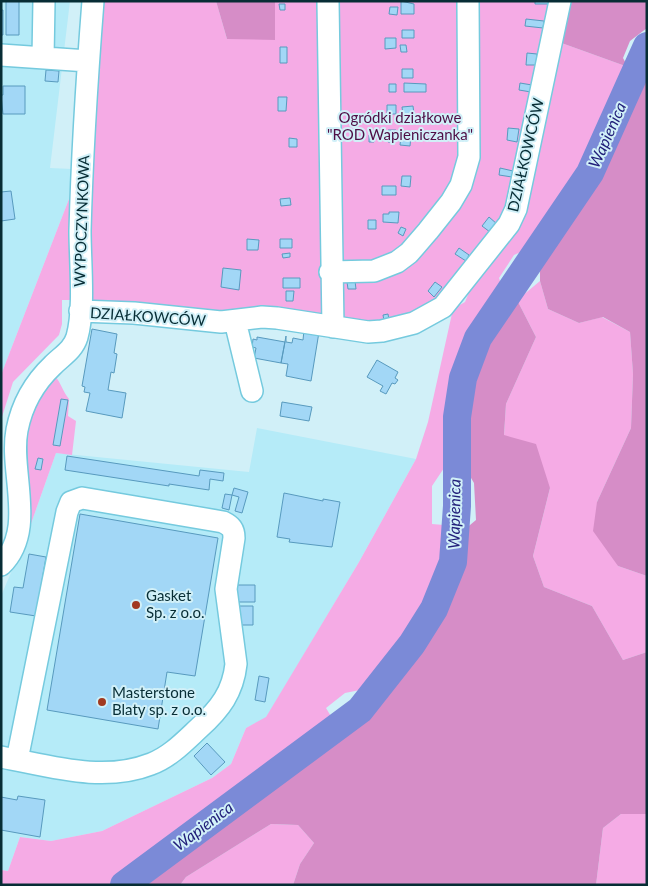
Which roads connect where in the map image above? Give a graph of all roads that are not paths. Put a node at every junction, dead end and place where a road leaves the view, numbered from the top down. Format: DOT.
graph roads {
  1 [pos="44,1"];
  2 [pos="93,1"];
  3 [pos="328,1"];
  4 [pos="468,1"];
  5 [pos="560,1"];
  6 [pos="1,55"];
  7 [pos="43,58"];
  8 [pos="88,61"];
  9 [pos="330,272"];
  10 [pos="80,312"];
  11 [pos="235,321"];
  12 [pos="333,326"];
  13 [pos="252,390"];
  14 [pos="1,565"];
  15 [pos="9,758"];
  1 -- 7 [label="street"];
  2 -- 8 [label="street, WYPOCZYNKOWA"];
  3 -- 9 [label="street"];
  4 -- 9 [label="street"];
  5 -- 12 [label="street, DZIAŁKOWCÓW"];
  6 -- 7 [label="street"];
  7 -- 8 [label="street"];
  8 -- 10 [label="street, WYPOCZYNKOWA"];
  9 -- 12 [label="street"];
  10 -- 11 [label="street, DZIAŁKOWCÓW"];
  10 -- 14 [label="street, WYPOCZYNKOWA"];
  11 -- 12 [label="street, DZIAŁKOWCÓW"];
  11 -- 13 [label="street"];
  15 -- 15 [label="street"];
}
